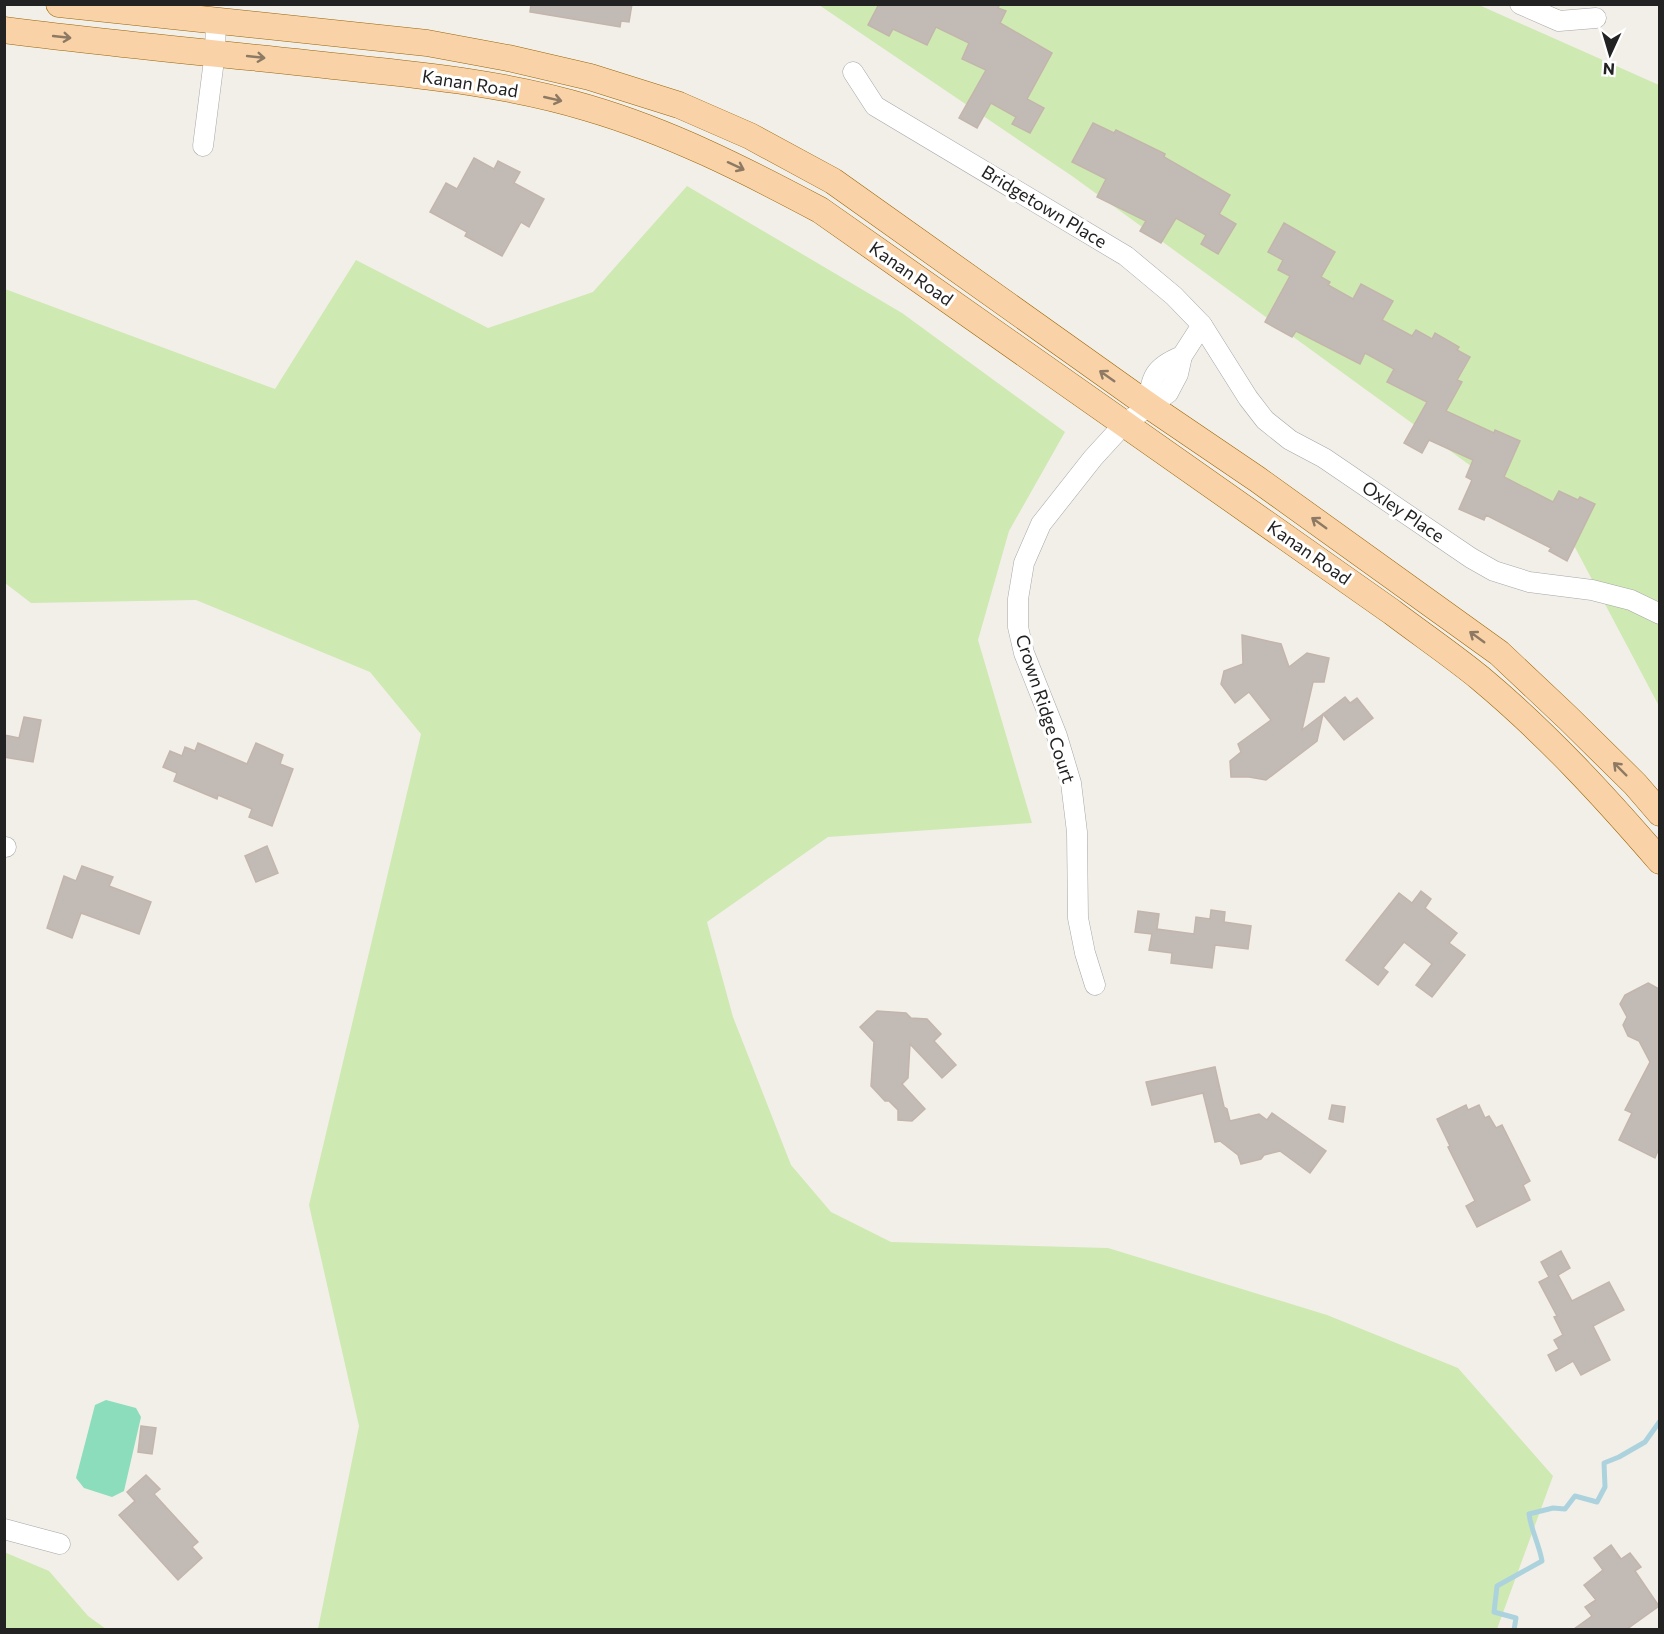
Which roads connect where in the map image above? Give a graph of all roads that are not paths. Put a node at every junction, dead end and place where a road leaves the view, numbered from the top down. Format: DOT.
graph roads {
  1 [pos="59,4"];
  2 [pos="1520,4"];
  3 [pos="1596,18"];
  4 [pos="216,22"];
  5 [pos="4,30"];
  6 [pos="215,52"];
  7 [pos="853,72"];
  8 [pos="203,146"];
  9 [pos="1202,325"];
  10 [pos="1148,405"];
  11 [pos="1125,423"];
  12 [pos="1659,614"];
  13 [pos="1659,813"];
  14 [pos="1659,861"];
  15 [pos="1095,985"];
  16 [pos="4,1529"];
  17 [pos="60,1544"];
  1 -- 4 [label="main road, Kanan Road"];
  2 -- 3 [label="street"];
  4 -- 6 [label="street"];
  10 -- 4 [label="main road, Kanan Road, one-way"];
  5 -- 6 [label="main road, Kanan Road, one-way"];
  6 -- 8 [label="street"];
  6 -- 11 [label="main road, Kanan Road, one-way"];
  7 -- 9 [label="street, Bridgetown Place"];
  9 -- 10 [label="street"];
  9 -- 12 [label="street, Oxley Place"];
  10 -- 11 [label="street, Crown Ridge Court"];
  13 -- 10 [label="main road, Kanan Road, one-way"];
  11 -- 14 [label="main road, Kanan Road"];
  11 -- 15 [label="street, Crown Ridge Court"];
  16 -- 17 [label="street"];
}
